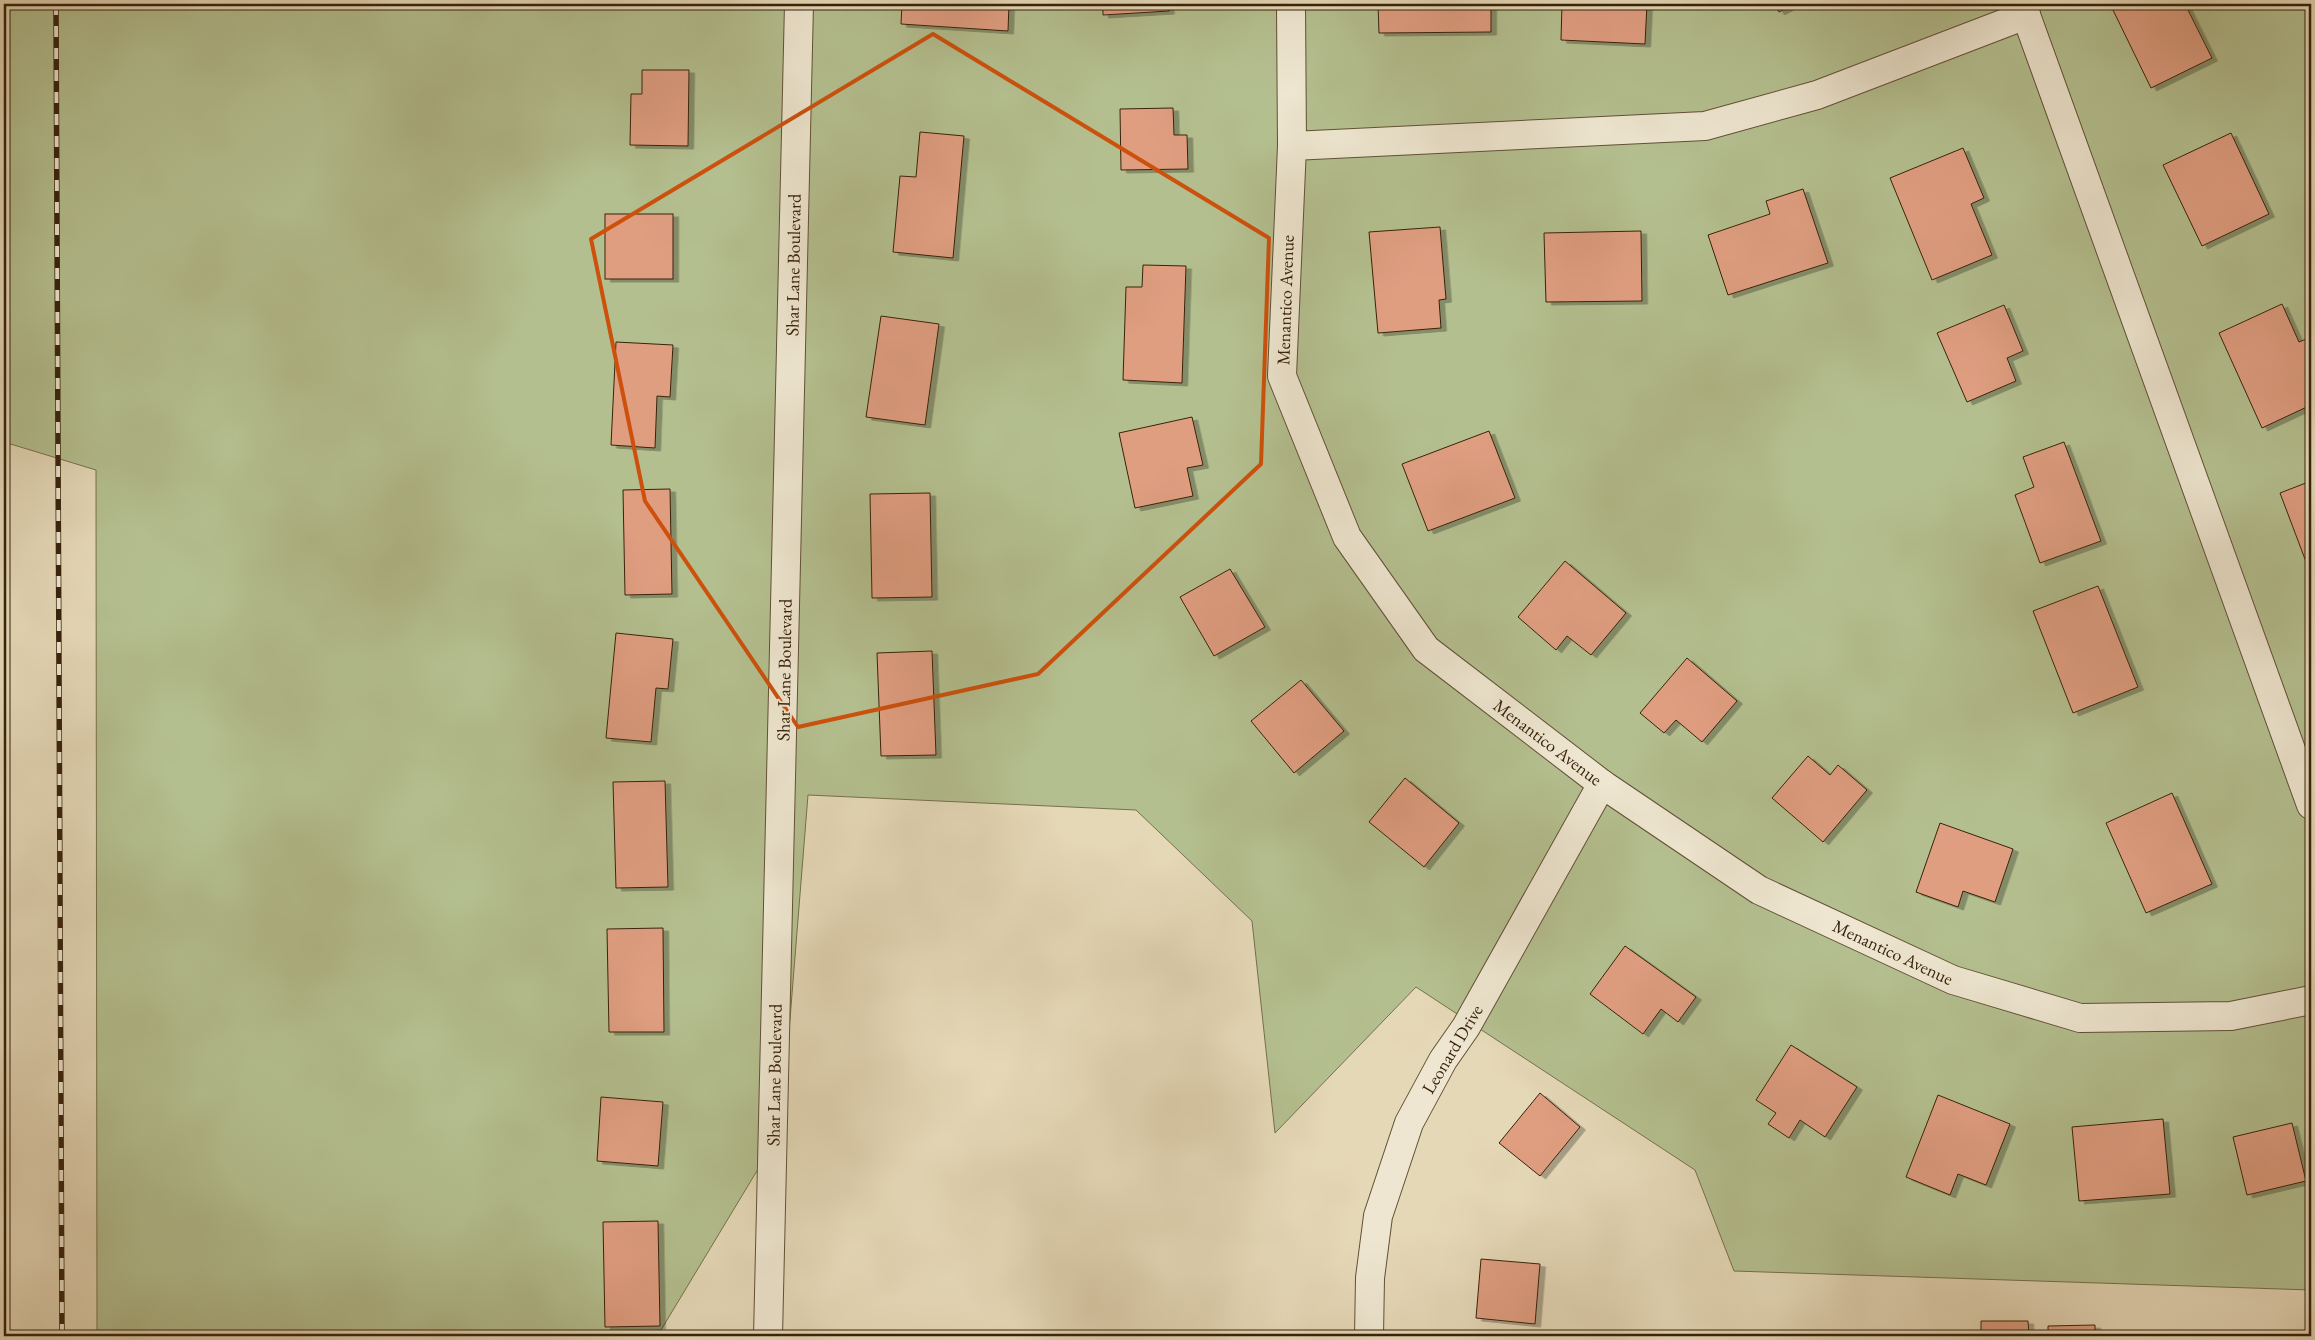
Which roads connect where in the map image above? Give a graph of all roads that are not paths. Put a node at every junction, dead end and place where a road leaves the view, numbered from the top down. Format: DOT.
graph roads {
  1 [pos="799,4"];
  2 [pos="1291,4"];
  3 [pos="2024,10"];
  4 [pos="1292,146"];
  5 [pos="1602,784"];
  6 [pos="2311,805"];
  7 [pos="2311,1000"];
  8 [pos="768,1336"];
  9 [pos="1368,1336"];
  1 -- 8 [label="street, Shar Lane Boulevard"];
  2 -- 4 [label="street, Menantico Avenue"];
  3 -- 4 [label="street"];
  3 -- 6 [label="street"];
  4 -- 5 [label="street, Menantico Avenue"];
  5 -- 7 [label="street, Menantico Avenue"];
  5 -- 9 [label="street, Leonard Drive"];
}
